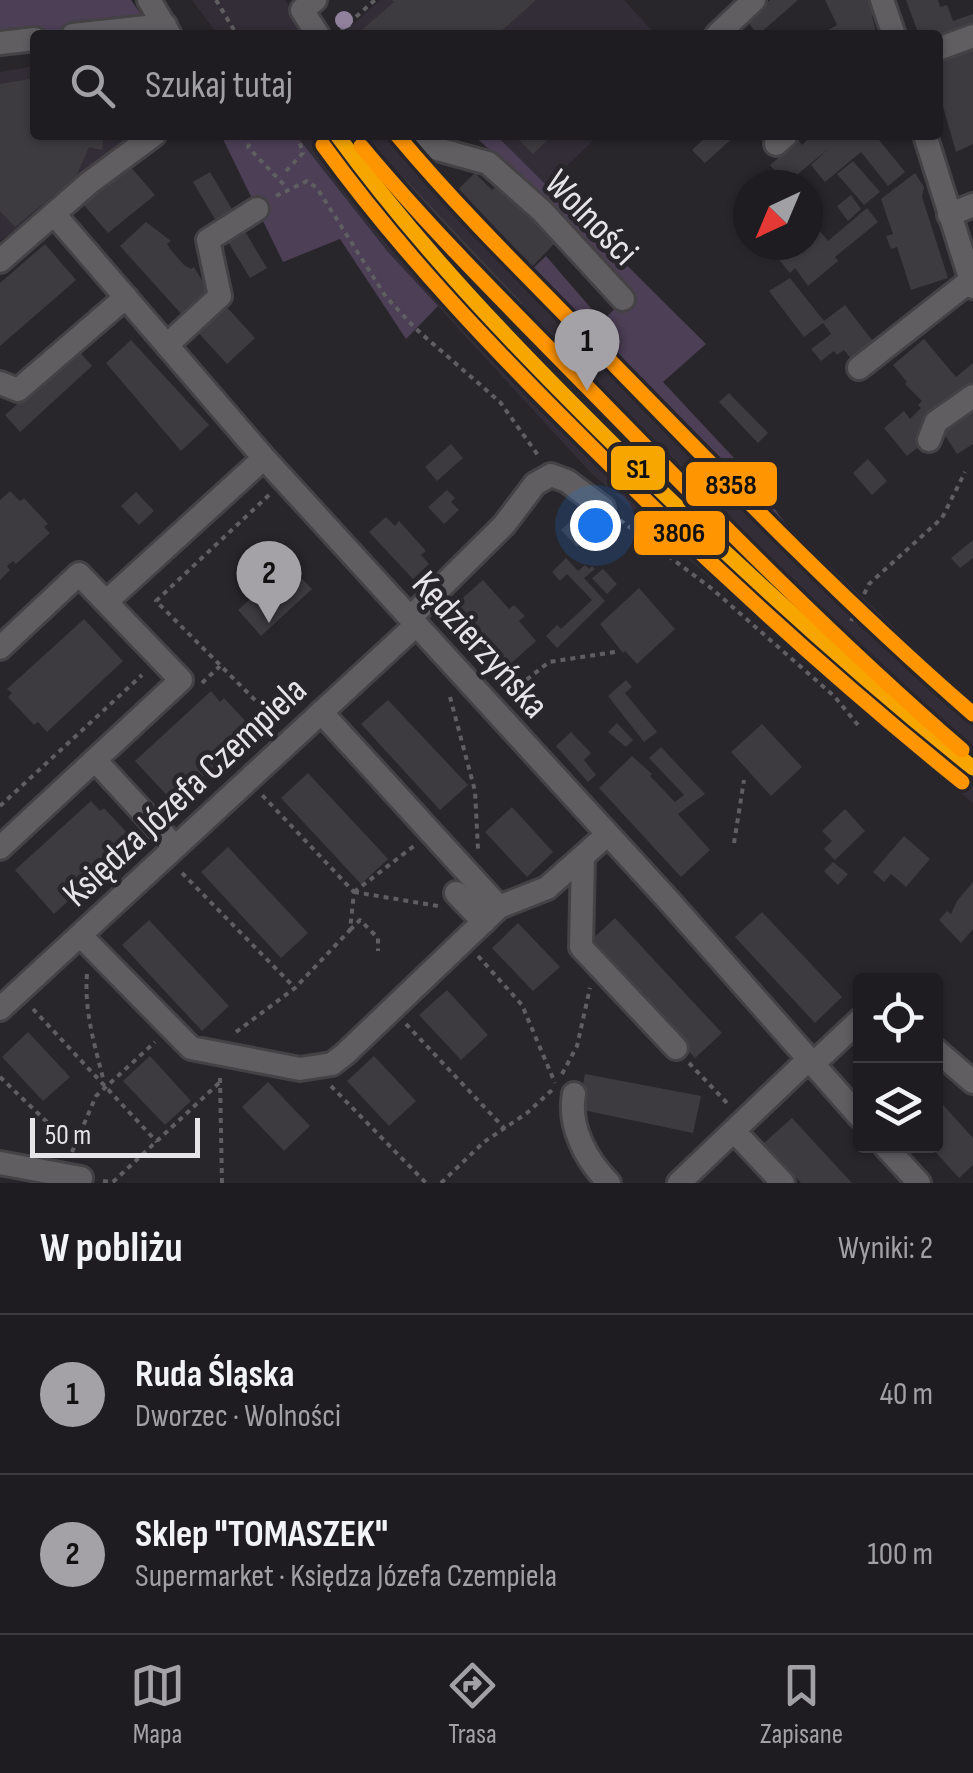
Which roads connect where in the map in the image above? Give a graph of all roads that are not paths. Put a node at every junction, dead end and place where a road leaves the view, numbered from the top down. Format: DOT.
graph roads {
  1 [pos="149,0"];
  2 [pos="315,0"];
  3 [pos="754,0"];
  4 [pos="882,0"];
  5 [pos="168,30"];
  6 [pos="315,30"];
  7 [pos="721,30"];
  8 [pos="892,30"];
  9 [pos="973,36"];
  10 [pos="30,41"];
  11 [pos="0,44"];
  12 [pos="943,47"];
  13 [pos="147,140"];
  14 [pos="410,140"];
  15 [pos="926,140"];
  16 [pos="973,206"];
  17 [pos="257,209"];
  18 [pos="54,214"];
  19 [pos="949,215"];
  20 [pos="0,260"];
  21 [pos="972,284"];
  22 [pos="126,297"];
  23 [pos="623,299"];
  24 [pos="167,345"];
  25 [pos="860,368"];
  26 [pos="0,383"];
  27 [pos="973,396"];
  28 [pos="930,440"];
  29 [pos="264,458"];
  30 [pos="603,508"];
  31 [pos="106,602"];
  32 [pos="413,621"];
  33 [pos="0,648"];
  34 [pos="321,712"];
  35 [pos="94,760"];
  36 [pos="608,834"];
  37 [pos="0,848"];
  38 [pos="175,856"];
  39 [pos="584,856"];
  40 [pos="456,893"];
  41 [pos="492,915"];
  42 [pos="85,940"];
  43 [pos="0,1010"];
  44 [pos="853,1026"];
  45 [pos="676,1048"];
  46 [pos="943,1056"];
  47 [pos="811,1062"];
  48 [pos="973,1082"];
  49 [pos="565,1090"];
  50 [pos="853,1110"];
  51 [pos="739,1126"];
  52 [pos="892,1153"];
  53 [pos="0,1163"];
  54 [pos="81,1178"];
  55 [pos="609,1183"];
  56 [pos="680,1183"];
  57 [pos="783,1183"];
  58 [pos="919,1183"];
  1 -- 5 [label="street"];
  2 -- 6 [label="street"];
  3 -- 7 [label="street"];
  4 -- 8 [label="street"];
  9 -- 12 [label="street"];
  10 -- 11 [label="street"];
  13 -- 18 [label="street"];
  14 -- 23 [label="street, Wolności"];
  15 -- 19 [label="street"];
  16 -- 19 [label="street"];
  17 -- 24 [label="street"];
  18 -- 20 [label="street"];
  18 -- 22 [label="street, Kędzierzyńska"];
  19 -- 21 [label="street"];
  21 -- 25 [label="street"];
  22 -- 24 [label="street, Kędzierzyńska"];
  22 -- 26 [label="street"];
  24 -- 29 [label="street, Kędzierzyńska"];
  27 -- 28 [label="street"];
  29 -- 31 [label="street"];
  29 -- 32 [label="street, Kędzierzyńska"];
  30 -- 32 [label="street, Księdza Józefa Czempiela"];
  31 -- 33 [label="street"];
  31 -- 35 [label="street"];
  32 -- 34 [label="street, Księdza Józefa Czempiela"];
  32 -- 36 [label="street, Kędzierzyńska"];
  34 -- 38 [label="street, Księdza Józefa Czempiela"];
  34 -- 41 [label="street"];
  35 -- 37 [label="street"];
  35 -- 38 [label="street"];
  36 -- 39 [label="street"];
  36 -- 47 [label="street, Kędzierzyńska"];
  38 -- 42 [label="street, Księdza Józefa Czempiela"];
  39 -- 41 [label="street"];
  39 -- 45 [label="street"];
  40 -- 41 [label="street"];
  41 -- 42 [label="street"];
  42 -- 43 [label="street, Księdza Józefa Czempiela"];
  44 -- 47 [label="street"];
  46 -- 48 [label="street"];
  47 -- 50 [label="street, Kędzierzyńska"];
  47 -- 51 [label="street"];
  49 -- 55 [label="street"];
  51 -- 56 [label="street"];
  51 -- 57 [label="street"];
  52 -- 58 [label="street"];
  53 -- 54 [label="street"];
}
